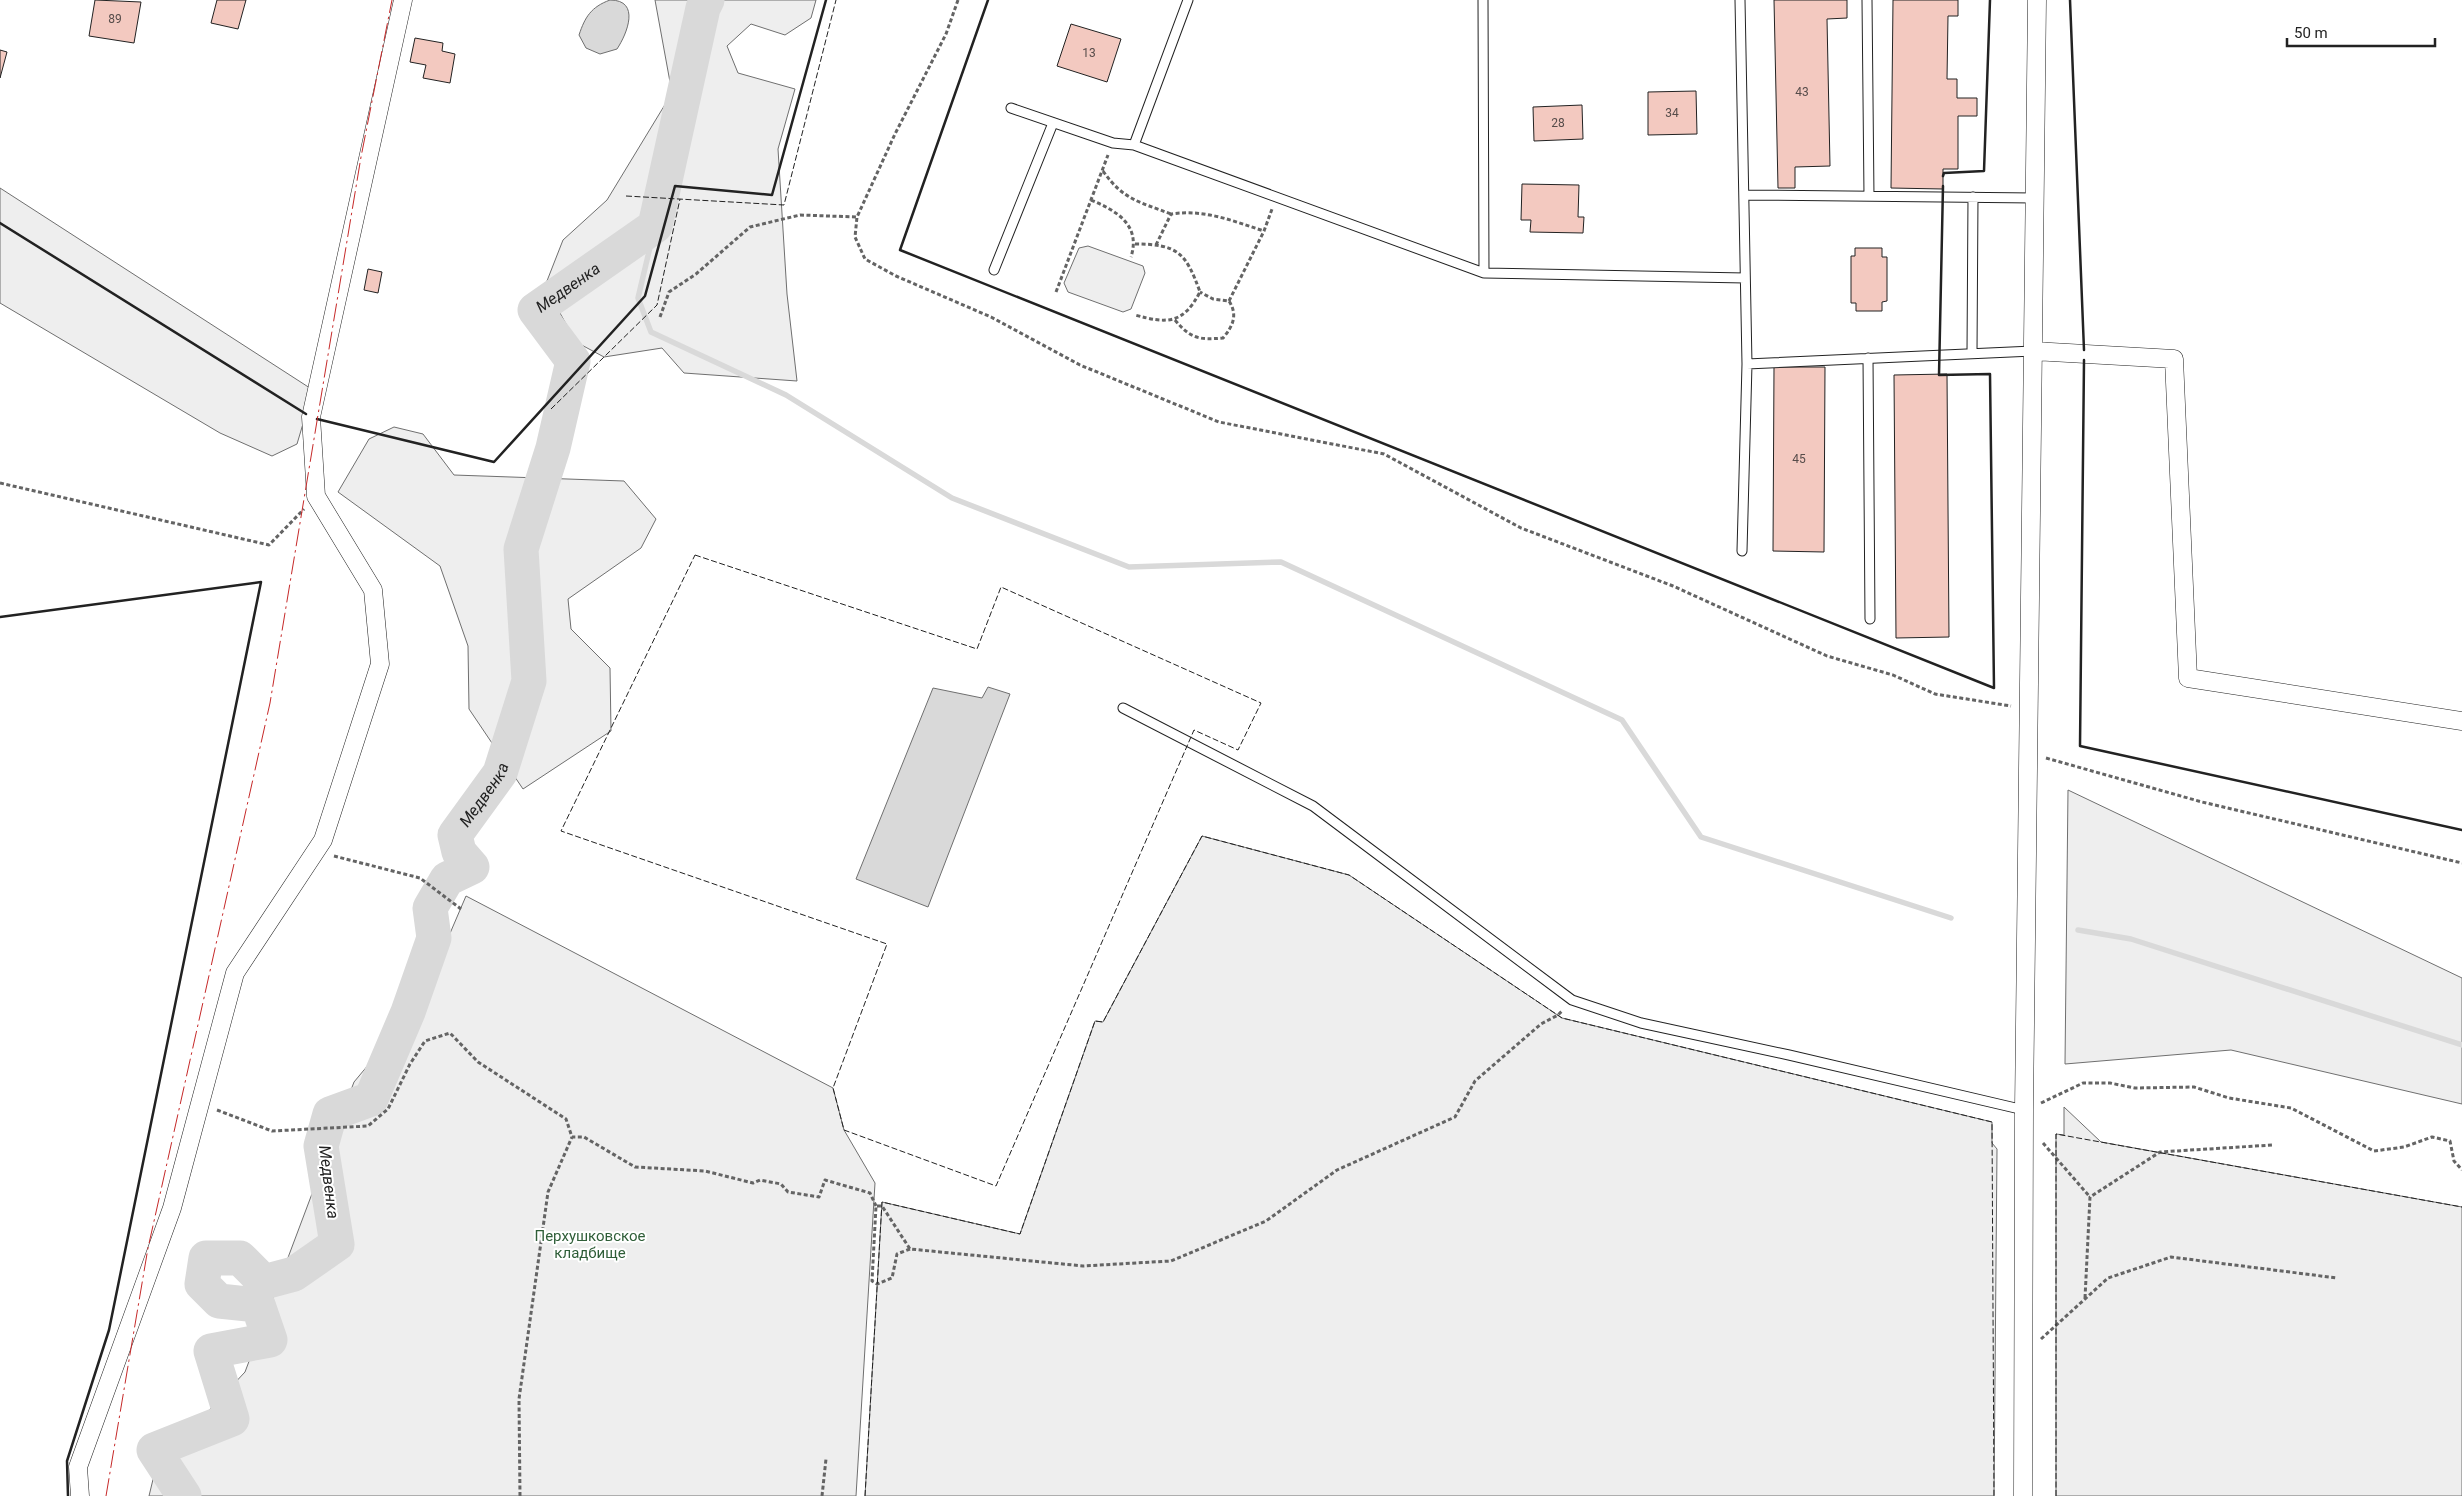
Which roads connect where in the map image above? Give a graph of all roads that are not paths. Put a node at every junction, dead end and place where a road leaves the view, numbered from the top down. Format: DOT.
graph roads {
  1 [pos="402,0"];
  2 [pos="1188,0"];
  3 [pos="1483,0"];
  4 [pos="1740,0"];
  5 [pos="1866,0"];
  6 [pos="2037,0"];
  7 [pos="1011,108"];
  8 [pos="1053,123"];
  9 [pos="1134,145"];
  10 [pos="1744,195"];
  11 [pos="1869,196"];
  12 [pos="1972,198"];
  13 [pos="2035,198"];
  14 [pos="994,270"];
  15 [pos="1484,273"];
  16 [pos="1745,278"];
  17 [pos="2033,351"];
  18 [pos="1972,353"];
  19 [pos="1868,358"];
  20 [pos="1747,364"];
  21 [pos="1742,551"];
  22 [pos="1870,619"];
  23 [pos="1123,708"];
  24 [pos="2462,721"];
  25 [pos="2025,1116"];
  26 [pos="80,1496"];
  27 [pos="2023,1496"];
  1 -- 26 [label="street"];
  2 -- 9 [label="lane"];
  3 -- 15 [label="lane"];
  4 -- 10 [label="lane"];
  5 -- 11 [label="lane"];
  6 -- 13 [label="street"];
  7 -- 8 [label="lane"];
  8 -- 9 [label="lane"];
  8 -- 14 [label="lane"];
  9 -- 15 [label="lane"];
  10 -- 11 [label="lane"];
  10 -- 16 [label="lane"];
  11 -- 12 [label="lane"];
  12 -- 13 [label="lane"];
  12 -- 18 [label="lane"];
  13 -- 17 [label="street"];
  15 -- 16 [label="lane"];
  16 -- 20 [label="lane"];
  17 -- 18 [label="lane"];
  17 -- 24 [label="street"];
  17 -- 25 [label="street"];
  18 -- 19 [label="lane"];
  19 -- 20 [label="lane"];
  19 -- 22 [label="lane"];
  20 -- 21 [label="lane"];
  23 -- 25 [label="lane"];
  25 -- 27 [label="street"];
}
